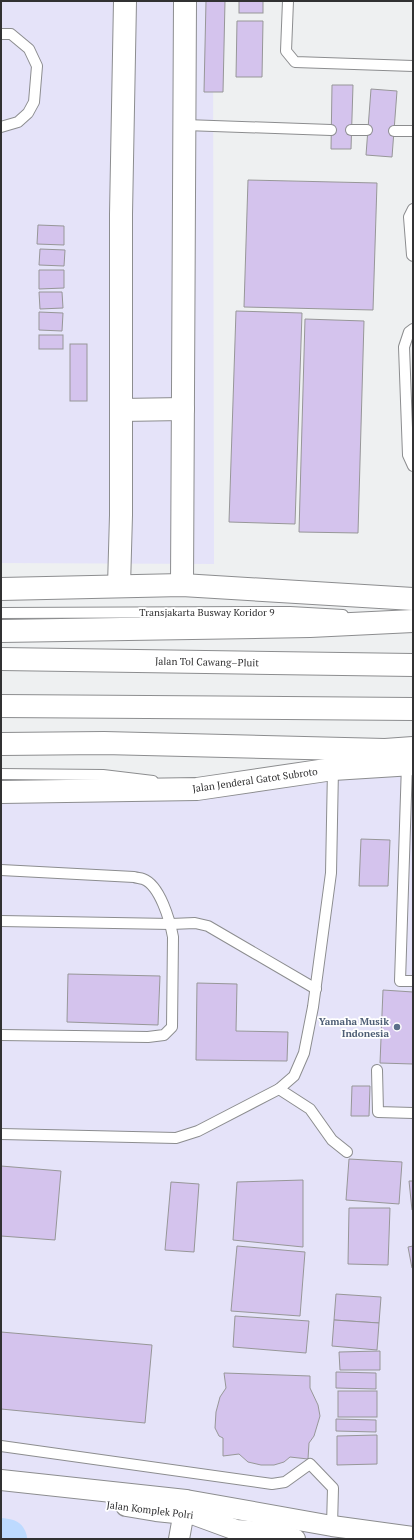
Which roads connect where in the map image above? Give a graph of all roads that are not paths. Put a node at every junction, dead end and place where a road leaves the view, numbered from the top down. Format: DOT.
graph roads {
  1 [pos="125,1"];
  2 [pos="185,1"];
  3 [pos="288,1"];
  4 [pos="1,27"];
  5 [pos="1,33"];
  6 [pos="413,66"];
  7 [pos="185,125"];
  8 [pos="1,127"];
  9 [pos="331,130"];
  10 [pos="352,130"];
  11 [pos="368,130"];
  12 [pos="413,130"];
  13 [pos="394,131"];
  14 [pos="413,209"];
  15 [pos="413,256"];
  16 [pos="413,329"];
  17 [pos="183,409"];
  18 [pos="121,410"];
  19 [pos="413,466"];
  20 [pos="182,585"];
  21 [pos="119,586"];
  22 [pos="1,589"];
  23 [pos="413,599"];
  24 [pos="1,613"];
  25 [pos="413,620"];
  26 [pos="1,631"];
  27 [pos="1,659"];
  28 [pos="413,665"];
  29 [pos="1,706"];
  30 [pos="413,709"];
  31 [pos="1,744"];
  32 [pos="411,759"];
  33 [pos="333,769"];
  34 [pos="1,774"];
  35 [pos="197,789"];
  36 [pos="1,792"];
  37 [pos="408,854"];
  38 [pos="1,870"];
  39 [pos="1,921"];
  40 [pos="171,924"];
  41 [pos="413,981"];
  42 [pos="316,989"];
  43 [pos="1,1035"];
  44 [pos="377,1070"];
  45 [pos="279,1089"];
  46 [pos="413,1113"];
  47 [pos="1,1134"];
  48 [pos="347,1152"];
  49 [pos="1,1446"];
  50 [pos="1,1480"];
  51 [pos="1,1493"];
  52 [pos="182,1520"];
  53 [pos="332,1526"];
  54 [pos="413,1537"];
  55 [pos="295,1539"];
  1 -- 18 [label="main road"];
  2 -- 7 [label="main road"];
  3 -- 6 [label="lane"];
  4 -- 5 [label="lane"];
  5 -- 8 [label="lane"];
  7 -- 9 [label="lane"];
  7 -- 17 [label="main road"];
  10 -- 11 [label="lane"];
  12 -- 13 [label="lane"];
  14 -- 15 [label="lane"];
  16 -- 19 [label="lane"];
  17 -- 18 [label="main road"];
  17 -- 20 [label="main road"];
  18 -- 21 [label="main road"];
  20 -- 21 [label="main road"];
  20 -- 23 [label="main road"];
  21 -- 22 [label="main road"];
  24 -- 25 [label="lane, Transjakarta Busway Koridor 9"];
  25 -- 26 [label="main road"];
  27 -- 28 [label="main road, Jalan Tol Cawang–Pluit"];
  29 -- 30 [label="main road"];
  31 -- 32 [label="main road"];
  32 -- 33 [label="main road, Jalan Jenderal Gatot Subroto"];
  32 -- 37 [label="lane"];
  33 -- 35 [label="main road, Jalan Jenderal Gatot Subroto"];
  33 -- 42 [label="lane"];
  34 -- 35 [label="lane"];
  35 -- 36 [label="main road, Jalan Jenderal Gatot Subroto"];
  37 -- 41 [label="lane"];
  38 -- 40 [label="lane"];
  39 -- 40 [label="lane"];
  40 -- 42 [label="lane"];
  40 -- 43 [label="lane"];
  42 -- 45 [label="lane"];
  44 -- 46 [label="lane"];
  45 -- 47 [label="lane"];
  45 -- 48 [label="lane"];
  49 -- 53 [label="lane"];
  50 -- 52 [label="street"];
  51 -- 52 [label="street, Jalan Komplek Polri"];
  52 -- 53 [label="street"];
  52 -- 55 [label="street, Jalan Komplek Polri"];
  53 -- 54 [label="street"];
}
